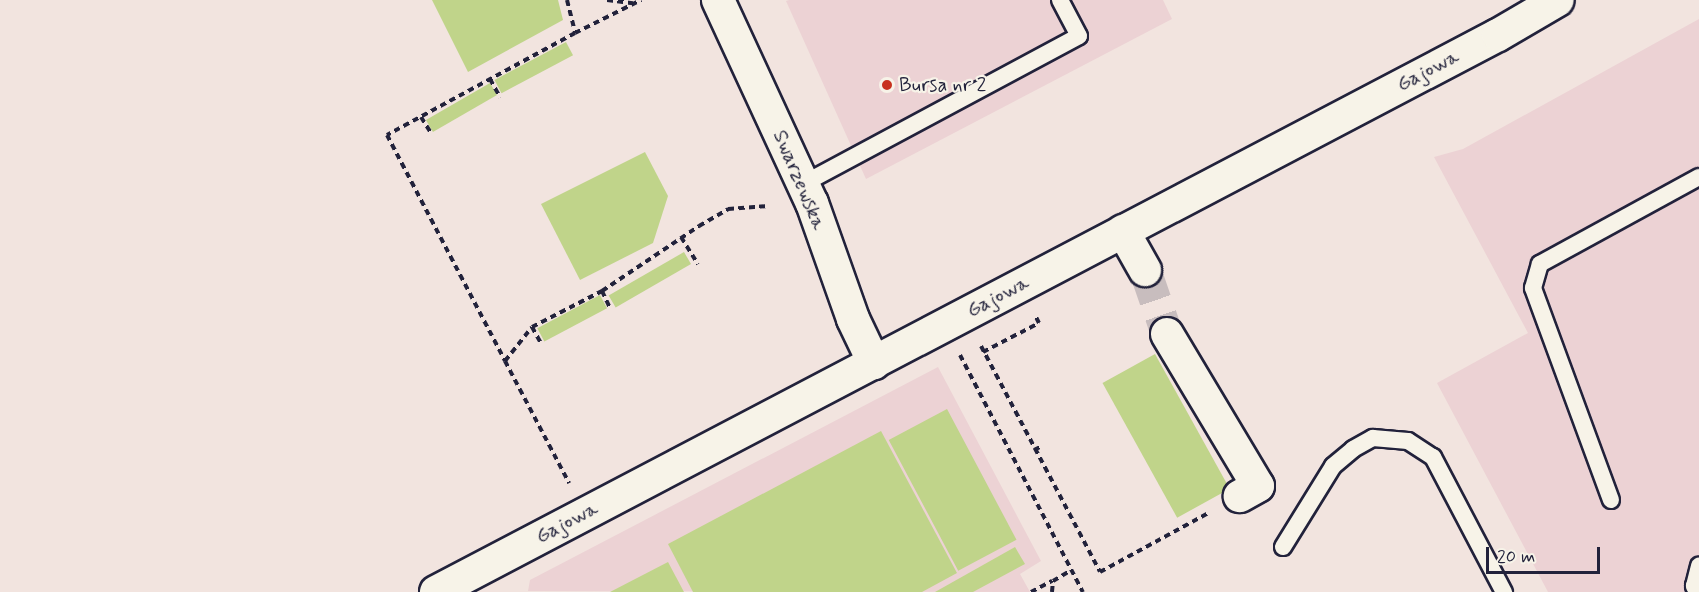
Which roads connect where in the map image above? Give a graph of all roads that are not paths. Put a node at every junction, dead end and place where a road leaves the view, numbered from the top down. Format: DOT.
graph roads {
  1 [pos="718,0"];
  2 [pos="1060,0"];
  3 [pos="1558,0"];
  4 [pos="1699,177"];
  5 [pos="803,184"];
  6 [pos="1123,231"];
  7 [pos="1145,270"];
  8 [pos="1167,334"];
  9 [pos="874,363"];
  10 [pos="1240,496"];
  11 [pos="1611,500"];
  12 [pos="1283,547"];
  13 [pos="1699,566"];
  14 [pos="436,592"];
  15 [pos="1504,592"];
  16 [pos="1696,592"];
  1 -- 5 [label="street, Swarzewska"];
  2 -- 5 [label="lane"];
  3 -- 6 [label="street, Gajowa"];
  4 -- 11 [label="lane"];
  5 -- 9 [label="street, Swarzewska"];
  6 -- 7 [label="street"];
  6 -- 9 [label="street, Gajowa"];
  8 -- 10 [label="street"];
  9 -- 14 [label="street, Gajowa"];
  12 -- 15 [label="lane"];
  13 -- 16 [label="lane"];
}
